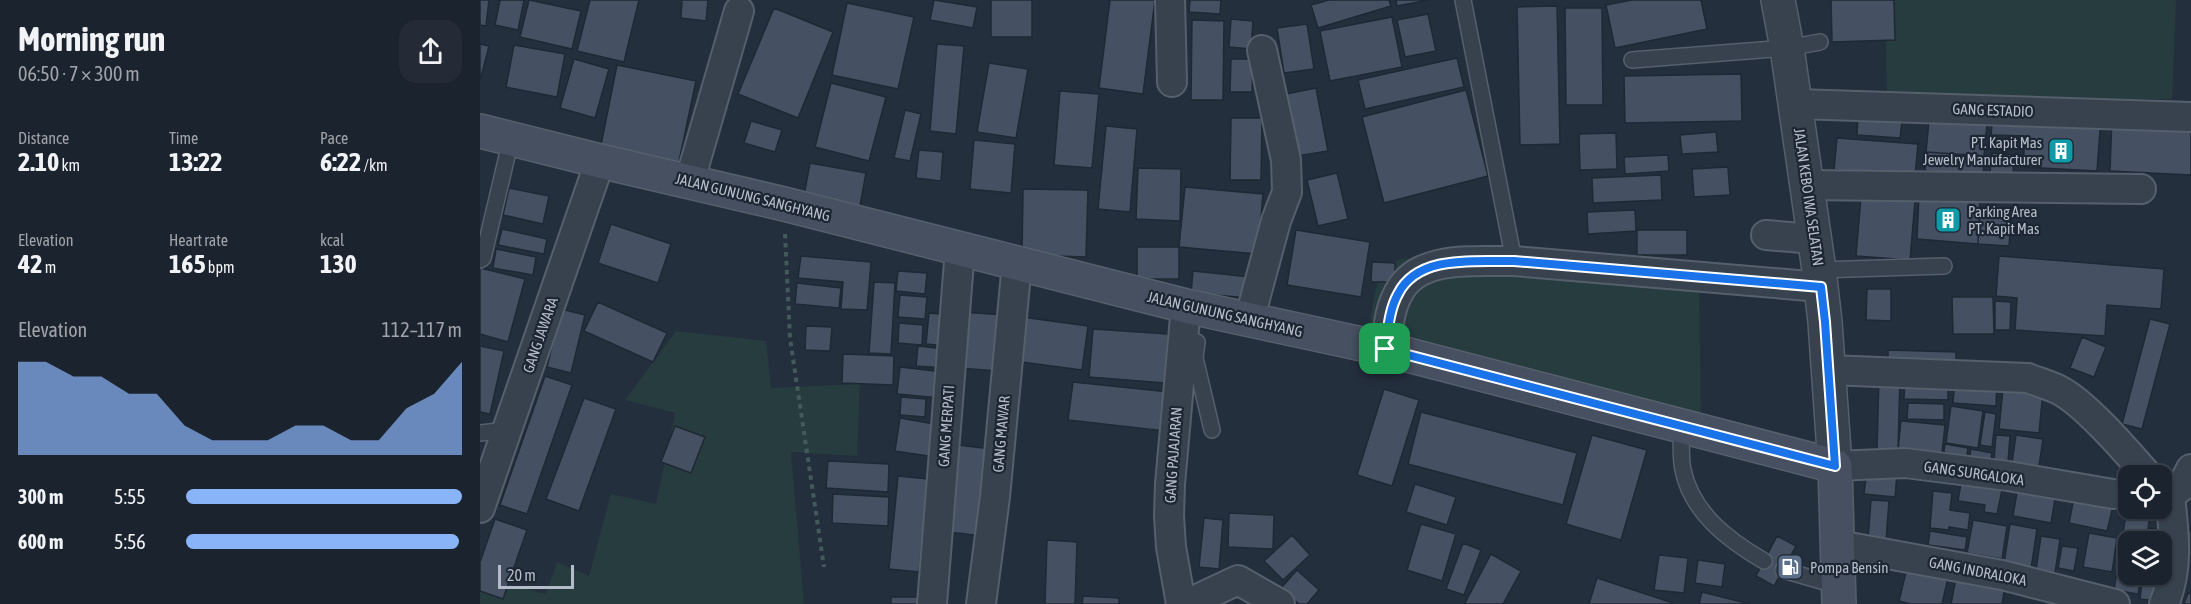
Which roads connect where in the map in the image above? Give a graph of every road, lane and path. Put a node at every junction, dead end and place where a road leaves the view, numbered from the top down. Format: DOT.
graph roads {
  1 [pos="1170,0"];
  2 [pos="1462,0"];
  3 [pos="1779,0"];
  4 [pos="739,11"];
  5 [pos="1820,42"];
  6 [pos="1788,48"];
  7 [pos="1262,50"];
  8 [pos="1632,60"];
  9 [pos="1172,82"];
  10 [pos="1796,104"];
  11 [pos="2191,117"];
  12 [pos="480,131"];
  13 [pos="511,139"];
  14 [pos="600,161"];
  15 [pos="690,180"];
  16 [pos="1806,185"];
  17 [pos="2141,189"];
  18 [pos="784,204"];
  19 [pos="1766,235"];
  20 [pos="960,249"];
  21 [pos="480,260"];
  22 [pos="1514,261"];
  23 [pos="1017,263"];
  24 [pos="1818,265"];
  25 [pos="1944,266"];
  26 [pos="1193,308"];
  27 [pos="1250,321"];
  28 [pos="1385,349"];
  29 [pos="1829,370"];
  30 [pos="1682,428"];
  31 [pos="1212,430"];
  32 [pos="493,432"];
  33 [pos="2137,465"];
  34 [pos="1835,466"];
  35 [pos="2179,486"];
  36 [pos="2112,494"];
  37 [pos="480,508"];
  38 [pos="1839,545"];
  39 [pos="1764,561"];
  40 [pos="824,567"];
  41 [pos="1783,570"];
  42 [pos="1839,595"];
  43 [pos="932,604"];
  44 [pos="981,604"];
  45 [pos="1181,604"];
  46 [pos="1187,604"];
  47 [pos="1280,604"];
  48 [pos="2115,604"];
  49 [pos="2164,604"];
  1 -- 9 [label="street"];
  2 -- 22 [label="lane"];
  3 -- 6 [label="street, JALAN KEBO IWA SELATAN"];
  4 -- 15 [label="street"];
  5 -- 6 [label="lane"];
  6 -- 8 [label="lane"];
  6 -- 10 [label="street, JALAN KEBO IWA SELATAN"];
  7 -- 27 [label="street"];
  10 -- 11 [label="street, GANG ESTADIO"];
  10 -- 16 [label="street, JALAN KEBO IWA SELATAN"];
  12 -- 13 [label="main road, JALAN GUNUNG SANGHYANG"];
  13 -- 14 [label="main road, JALAN GUNUNG SANGHYANG"];
  13 -- 21 [label="lane"];
  14 -- 15 [label="main road, JALAN GUNUNG SANGHYANG"];
  14 -- 32 [label="street, GANG JAWARA"];
  15 -- 18 [label="main road, JALAN GUNUNG SANGHYANG"];
  16 -- 17 [label="street"];
  16 -- 24 [label="street, JALAN KEBO IWA SELATAN"];
  18 -- 20 [label="main road, JALAN GUNUNG SANGHYANG"];
  18 -- 40 [label="path"];
  19 -- 24 [label="street"];
  20 -- 23 [label="main road, JALAN GUNUNG SANGHYANG"];
  20 -- 43 [label="street, GANG MERPATI"];
  22 -- 24 [label="street"];
  22 -- 28 [label="street"];
  23 -- 26 [label="main road, JALAN GUNUNG SANGHYANG"];
  23 -- 44 [label="street, GANG MAWAR"];
  24 -- 25 [label="lane"];
  24 -- 29 [label="street, JALAN KEBO IWA SELATAN"];
  26 -- 27 [label="main road, JALAN GUNUNG SANGHYANG"];
  26 -- 31 [label="lane"];
  26 -- 45 [label="street, GANG PAJAJARAN"];
  27 -- 28 [label="main road, JALAN GUNUNG SANGHYANG"];
  28 -- 30 [label="main road, JALAN GUNUNG SANGHYANG"];
  29 -- 33 [label="street"];
  29 -- 34 [label="street, JALAN KEBO IWA SELATAN"];
  30 -- 34 [label="main road, JALAN GUNUNG SANGHYANG"];
  30 -- 39 [label="lane"];
  32 -- 37 [label="street, GANG JAWARA"];
  34 -- 36 [label="street, GANG SURGALOKA"];
  34 -- 38 [label="main road"];
  35 -- 49 [label="street"];
  38 -- 42 [label="main road"];
  38 -- 48 [label="street, GANG INDRALOKA"];
  41 -- 42 [label="lane"];
  46 -- 47 [label="street"];
}
